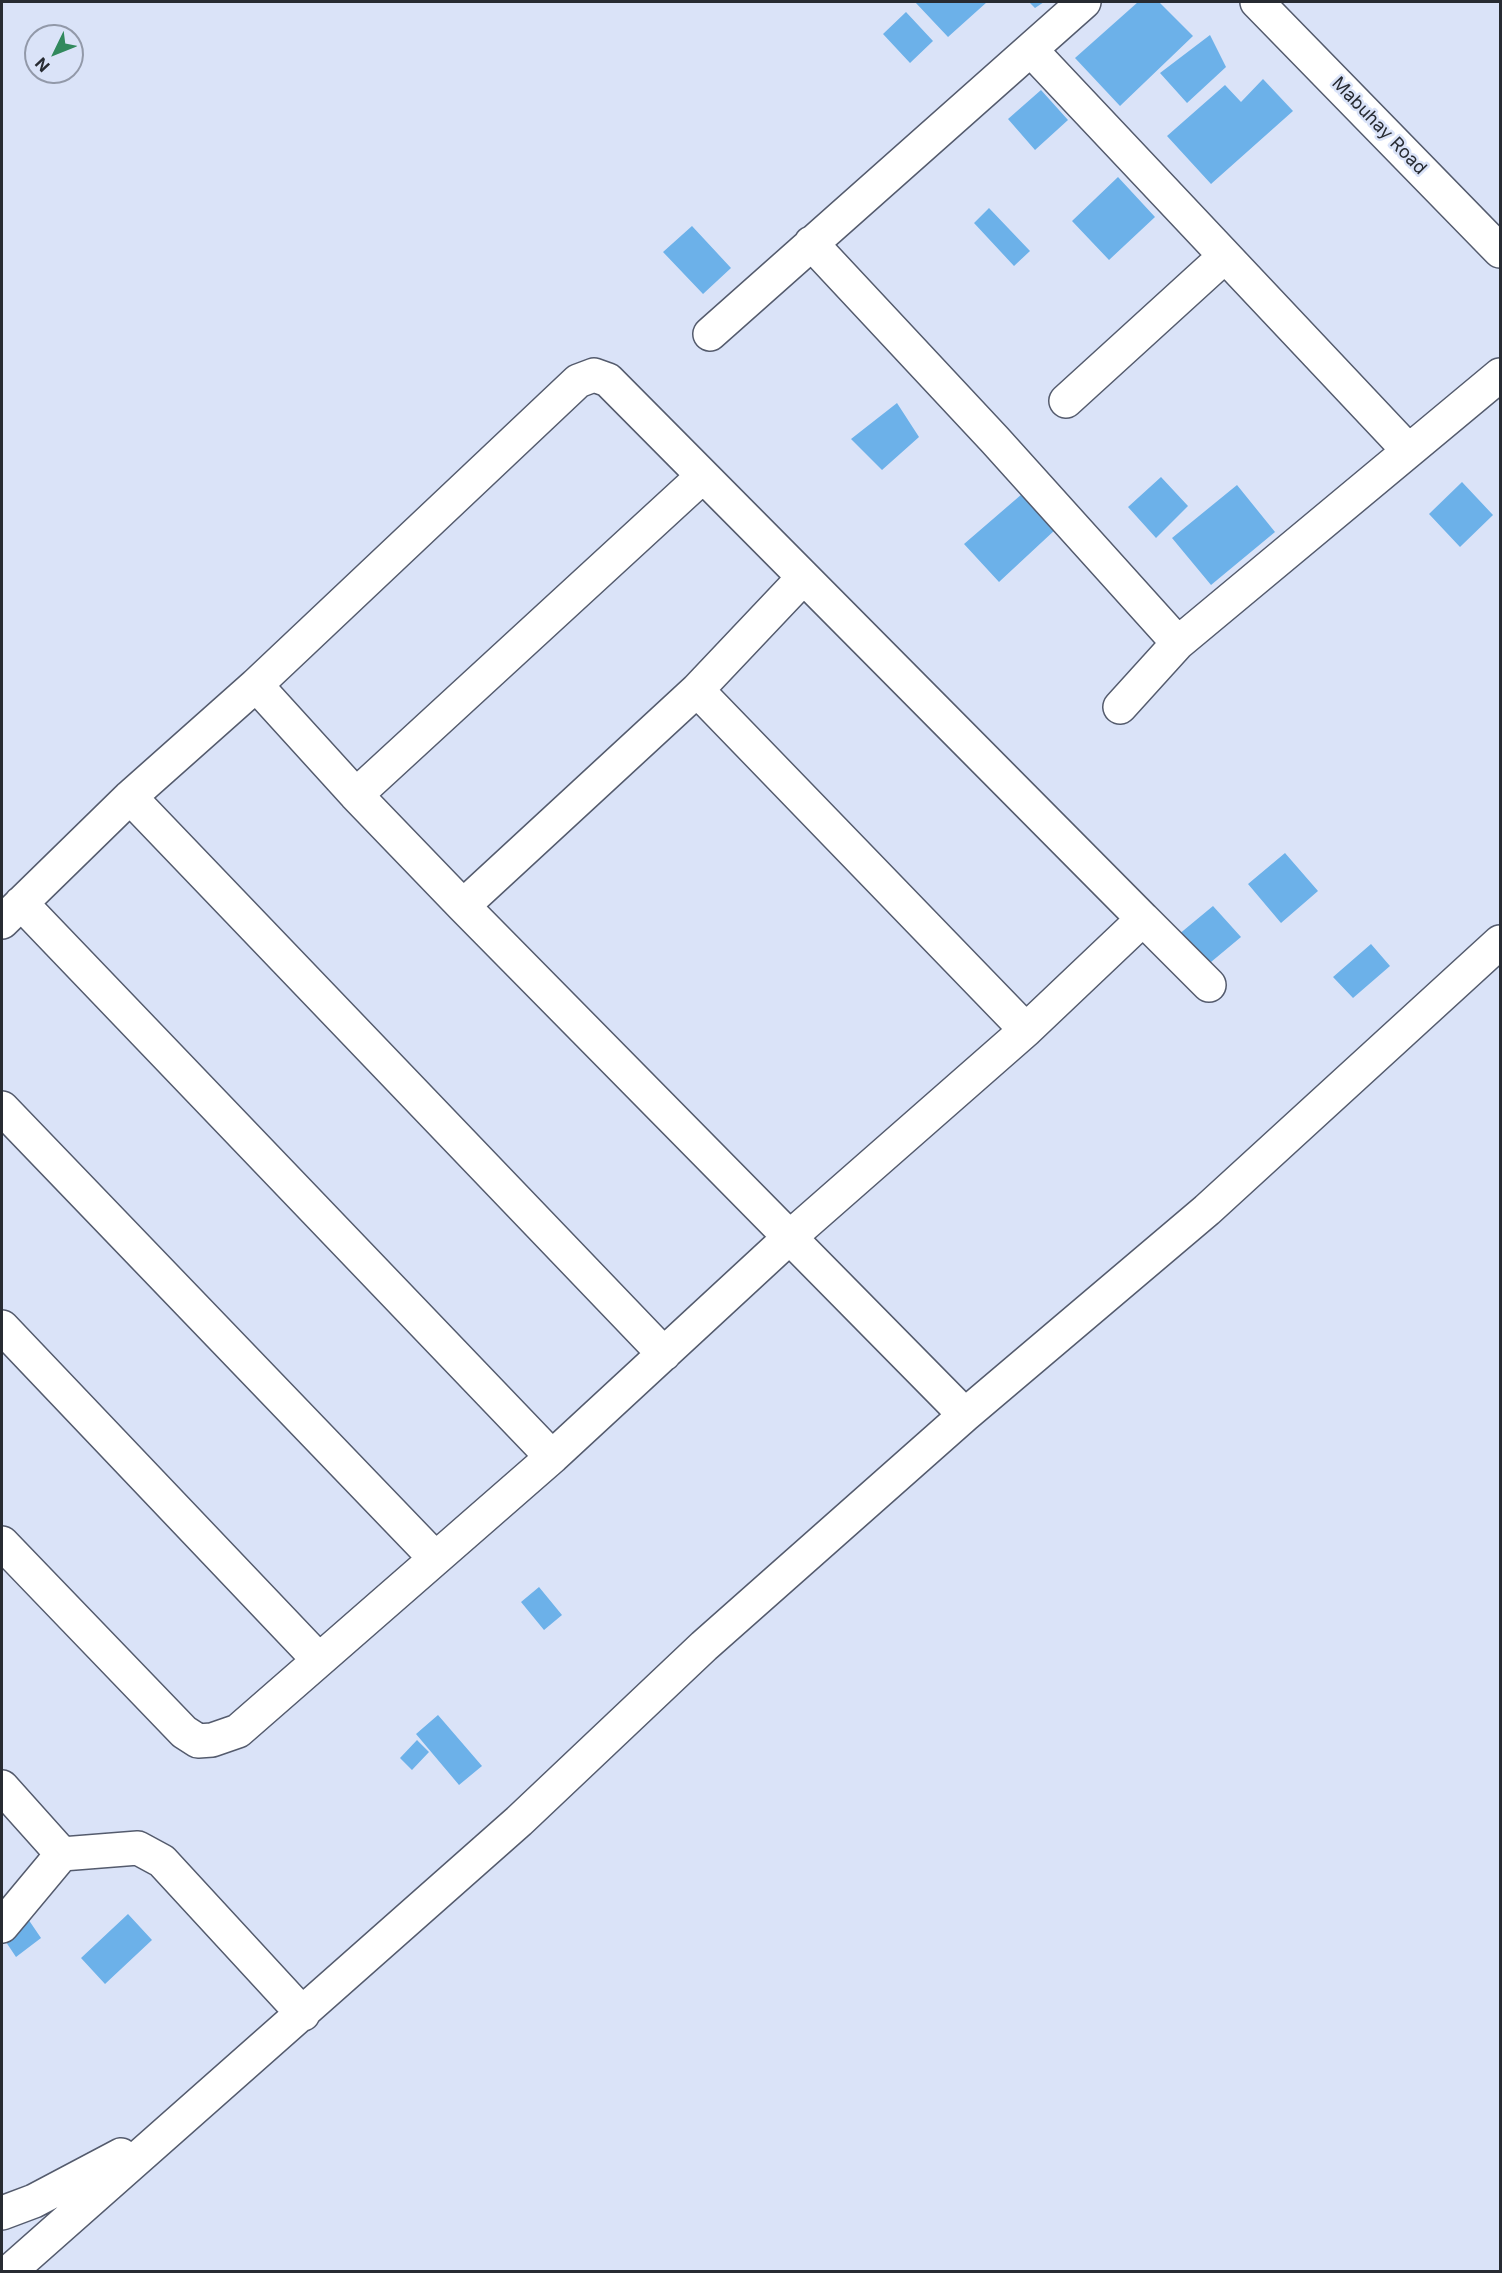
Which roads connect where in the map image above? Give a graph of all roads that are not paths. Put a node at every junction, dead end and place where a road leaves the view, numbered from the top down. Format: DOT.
graph roads {
  1 [pos="1084,2"];
  2 [pos="1257,2"];
  3 [pos="1031,50"];
  4 [pos="811,243"];
  5 [pos="1500,250"];
  6 [pos="1224,257"];
  7 [pos="710,334"];
  8 [pos="1500,375"];
  9 [pos="1066,401"];
  10 [pos="1408,450"];
  11 [pos="703,476"];
  12 [pos="803,578"];
  13 [pos="1178,643"];
  14 [pos="256,685"];
  15 [pos="697,690"];
  16 [pos="1120,707"];
  17 [pos="357,795"];
  18 [pos="130,797"];
  19 [pos="463,906"];
  20 [pos="11,912"];
  21 [pos="1143,919"];
  22 [pos="1500,942"];
  23 [pos="1209,986"];
  24 [pos="1026,1030"];
  25 [pos="2,1108"];
  26 [pos="790,1237"];
  27 [pos="2,1327"];
  28 [pos="664,1354"];
  29 [pos="966,1415"];
  30 [pos="552,1457"];
  31 [pos="2,1543"];
  32 [pos="434,1557"];
  33 [pos="318,1659"];
  34 [pos="2,1787"];
  35 [pos="62,1854"];
  36 [pos="2,1926"];
  37 [pos="303,2014"];
  38 [pos="165,2132"];
  39 [pos="2,2213"];
  40 [pos="9,2271"];
  1 -- 3 [label="street"];
  2 -- 5 [label="street, Mabuhay Road"];
  3 -- 4 [label="street"];
  3 -- 6 [label="street"];
  4 -- 7 [label="street"];
  4 -- 13 [label="street"];
  6 -- 9 [label="street"];
  6 -- 10 [label="street"];
  8 -- 10 [label="street"];
  10 -- 13 [label="street"];
  11 -- 12 [label="street"];
  11 -- 14 [label="street"];
  11 -- 17 [label="street"];
  12 -- 15 [label="street"];
  12 -- 21 [label="street"];
  13 -- 16 [label="street"];
  14 -- 17 [label="street"];
  14 -- 18 [label="street"];
  15 -- 19 [label="street"];
  15 -- 24 [label="street"];
  17 -- 19 [label="street"];
  18 -- 20 [label="street"];
  18 -- 28 [label="street"];
  19 -- 26 [label="street"];
  20 -- 30 [label="street"];
  21 -- 23 [label="street"];
  21 -- 24 [label="street"];
  22 -- 29 [label="street"];
  24 -- 26 [label="street"];
  25 -- 32 [label="street"];
  26 -- 28 [label="street"];
  26 -- 29 [label="street"];
  27 -- 33 [label="street"];
  28 -- 30 [label="street"];
  29 -- 37 [label="street"];
  30 -- 32 [label="street"];
  31 -- 33 [label="street"];
  32 -- 33 [label="street"];
  34 -- 35 [label="street"];
  35 -- 36 [label="street"];
  35 -- 37 [label="street"];
  37 -- 38 [label="street"];
  38 -- 39 [label="street"];
  38 -- 40 [label="street"];
}
